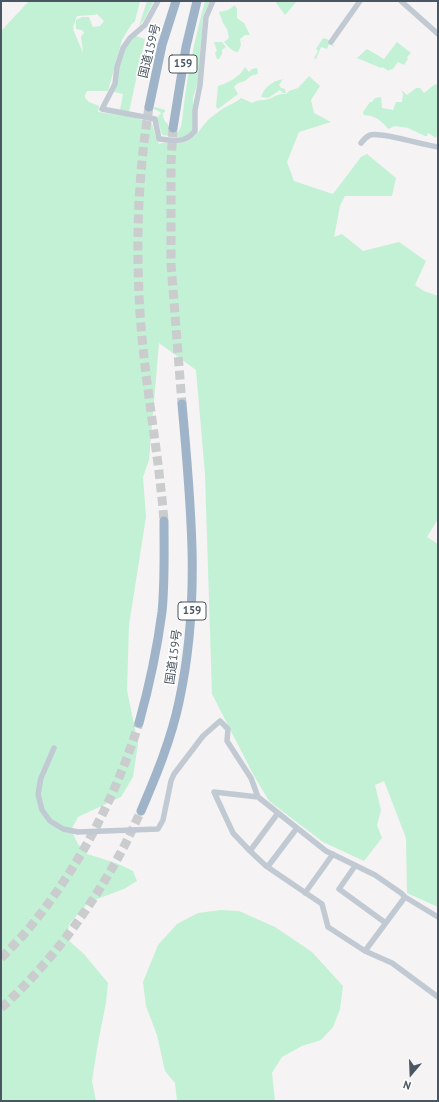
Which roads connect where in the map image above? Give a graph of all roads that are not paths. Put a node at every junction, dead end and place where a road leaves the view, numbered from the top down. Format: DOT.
graph roads {
  1 [pos="158,1"];
  2 [pos="175,1"];
  3 [pos="197,1"];
  4 [pos="202,1"];
  5 [pos="213,1"];
  6 [pos="360,1"];
  7 [pos="401,1"];
  8 [pos="438,34"];
  9 [pos="331,42"];
  10 [pos="176,106"];
  11 [pos="149,107"];
  12 [pos="173,128"];
  13 [pos="361,143"];
  14 [pos="438,147"];
  15 [pos="182,404"];
  16 [pos="164,520"];
  17 [pos="139,723"];
  18 [pos="54,748"];
  19 [pos="258,797"];
  20 [pos="141,811"];
  21 [pos="278,813"];
  22 [pos="297,828"];
  23 [pos="250,851"];
  24 [pos="333,854"];
  25 [pos="266,866"];
  26 [pos="355,866"];
  27 [pos="305,893"];
  28 [pos="405,897"];
  29 [pos="438,917"];
  30 [pos="386,922"];
  31 [pos="365,951"];
  32 [pos="438,997"];
  1 -- 5 [label="street"];
  2 -- 11 [label="highway, 国道159号 / 159"];
  3 -- 10 [label="highway, 159"];
  4 -- 10 [label="highway, 159"];
  6 -- 9 [label="street"];
  7 -- 8 [label="street"];
  10 -- 12 [label="highway, 159"];
  13 -- 14 [label="street"];
  15 -- 20 [label="highway, 国道159号 / 159"];
  16 -- 17 [label="highway, 国道159号 / 159"];
  18 -- 19 [label="street"];
  19 -- 21 [label="street"];
  19 -- 23 [label="street"];
  21 -- 22 [label="street"];
  21 -- 23 [label="street"];
  22 -- 24 [label="street"];
  22 -- 25 [label="street"];
  23 -- 25 [label="street"];
  24 -- 26 [label="street"];
  24 -- 27 [label="street"];
  25 -- 27 [label="street"];
  26 -- 28 [label="street"];
  26 -- 30 [label="street"];
  27 -- 31 [label="street"];
  28 -- 29 [label="street"];
  28 -- 30 [label="street"];
  30 -- 31 [label="street"];
  31 -- 32 [label="street"];
}
